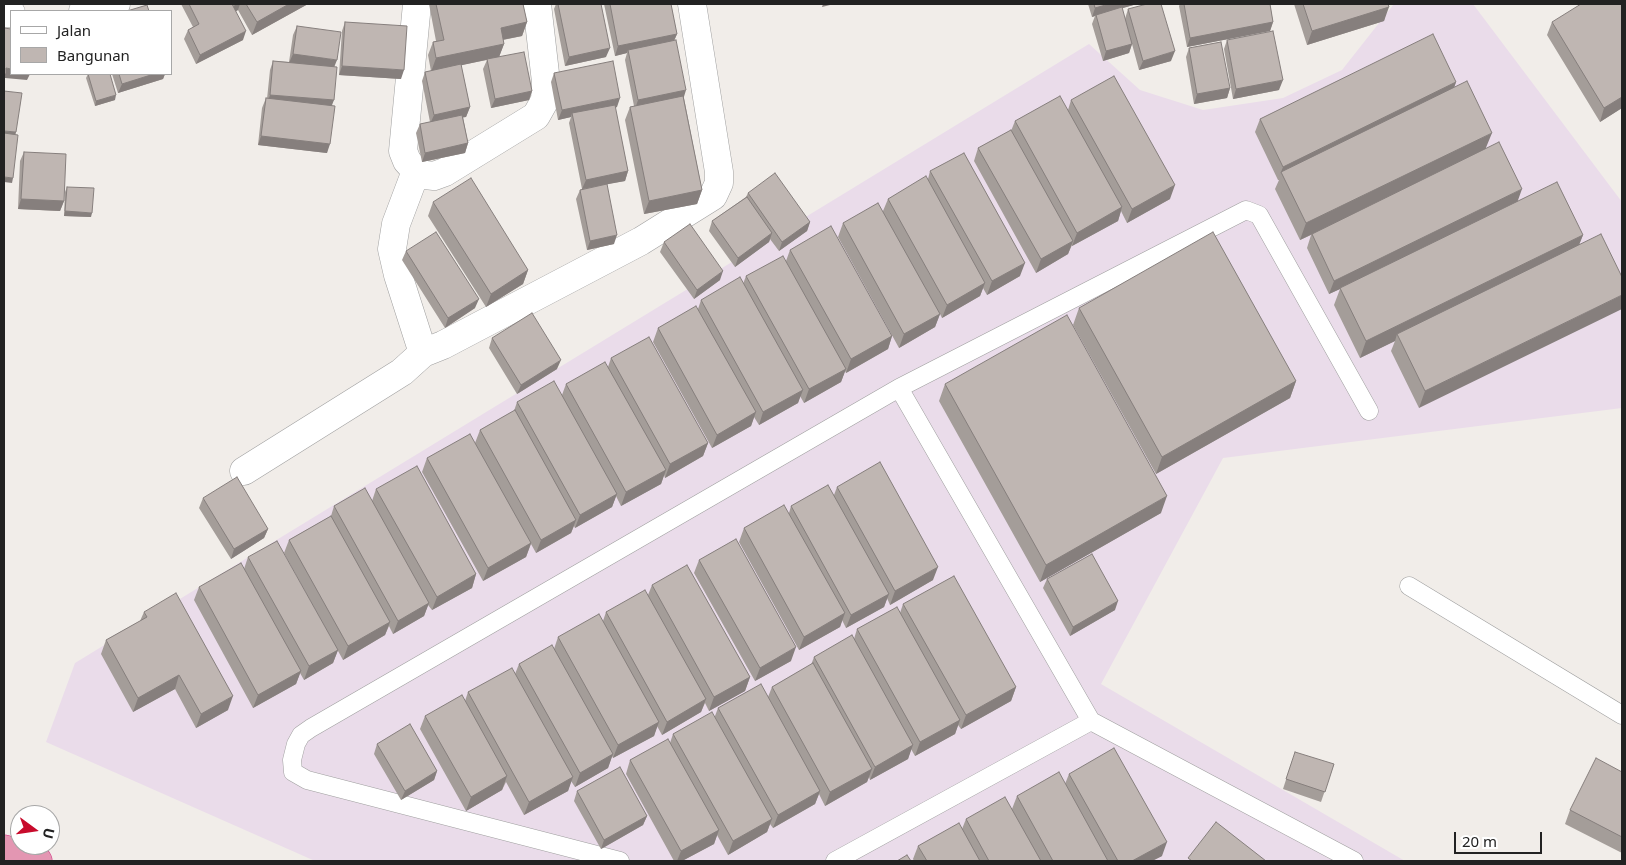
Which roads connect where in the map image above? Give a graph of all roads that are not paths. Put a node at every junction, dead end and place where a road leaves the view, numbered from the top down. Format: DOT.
graph roads {
  1 [pos="116,4"];
  2 [pos="416,4"];
  3 [pos="537,4"];
  4 [pos="692,4"];
  5 [pos="95,10"];
  6 [pos="416,170"];
  7 [pos="423,353"];
  8 [pos="899,388"];
  9 [pos="1369,411"];
  10 [pos="244,471"];
  11 [pos="1409,586"];
  12 [pos="1622,715"];
  13 [pos="1091,721"];
  14 [pos="4,849"];
  15 [pos="38,861"];
  16 [pos="620,861"];
  17 [pos="834,861"];
  18 [pos="1354,861"];
  1 -- 5 [label="street"];
  2 -- 6 [label="street"];
  3 -- 6 [label="street"];
  4 -- 7 [label="street"];
  6 -- 7 [label="street"];
  7 -- 10 [label="street"];
  8 -- 9 [label="lane"];
  8 -- 13 [label="lane"];
  8 -- 16 [label="lane"];
  11 -- 12 [label="lane"];
  13 -- 17 [label="lane"];
  13 -- 18 [label="lane"];
  14 -- 15 [label="highway"];
}
